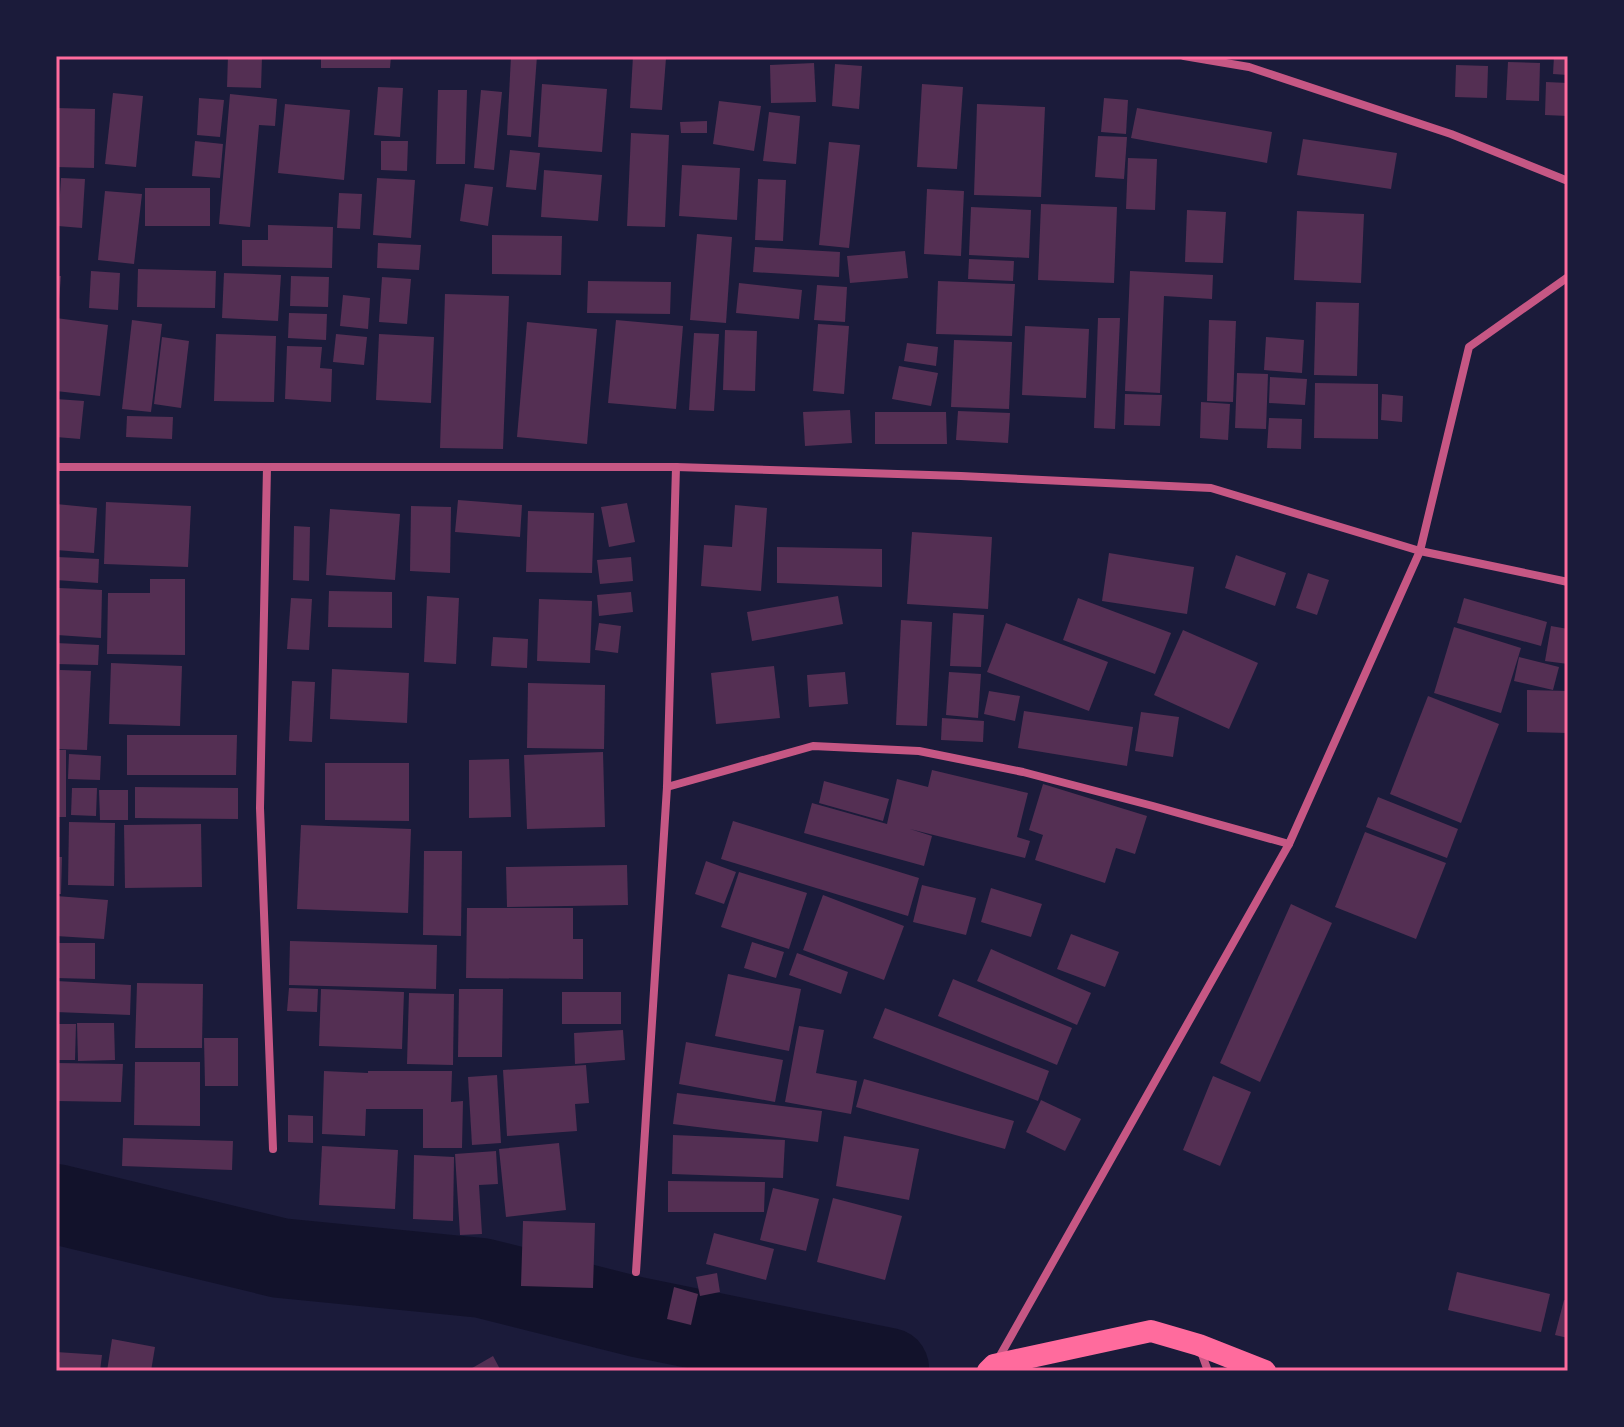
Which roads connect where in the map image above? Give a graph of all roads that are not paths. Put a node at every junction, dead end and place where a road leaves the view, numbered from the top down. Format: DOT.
graph roads {
  1 [pos="1184,56"];
  2 [pos="1568,181"];
  3 [pos="1568,277"];
  4 [pos="56,467"];
  5 [pos="267,467"];
  6 [pos="676,467"];
  7 [pos="1420,551"];
  8 [pos="1568,582"];
  9 [pos="667,787"];
  10 [pos="1289,844"];
  11 [pos="273,1149"];
  12 [pos="636,1272"];
  13 [pos="1199,1345"];
  14 [pos="991,1368"];
  15 [pos="1208,1371"];
  16 [pos="1265,1371"];
  1 -- 2 [label="street"];
  3 -- 7 [label="street"];
  4 -- 5 [label="street"];
  5 -- 6 [label="street"];
  5 -- 11 [label="street"];
  6 -- 7 [label="street"];
  6 -- 9 [label="street"];
  7 -- 8 [label="street"];
  7 -- 10 [label="street"];
  9 -- 10 [label="street"];
  9 -- 12 [label="street"];
  10 -- 14 [label="street"];
  13 -- 14 [label="highway"];
  13 -- 15 [label="street"];
  13 -- 16 [label="highway"];
}
